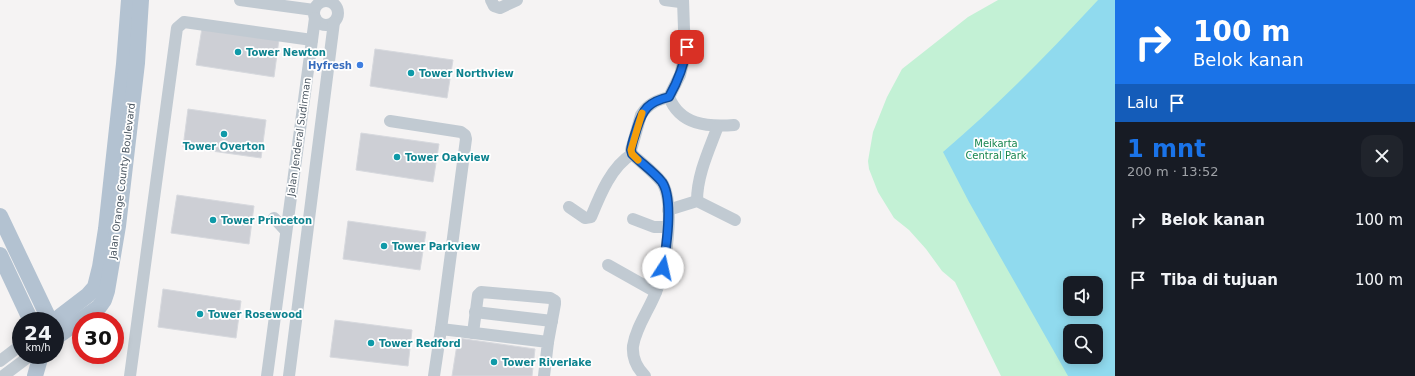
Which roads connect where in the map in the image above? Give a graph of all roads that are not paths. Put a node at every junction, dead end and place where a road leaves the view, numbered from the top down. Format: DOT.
graph roads {
  1 [pos="129,0"];
  2 [pos="141,0"];
  3 [pos="240,0"];
  4 [pos="491,0"];
  5 [pos="517,0"];
  6 [pos="665,0"];
  7 [pos="681,1"];
  8 [pos="336,3"];
  9 [pos="316,8"];
  10 [pos="334,22"];
  11 [pos="312,40"];
  12 [pos="669,97"];
  13 [pos="390,122"];
  14 [pos="734,125"];
  15 [pos="718,126"];
  16 [pos="632,154"];
  17 [pos="698,201"];
  18 [pos="569,207"];
  19 [pos="668,210"];
  20 [pos="0,216"];
  21 [pos="274,218"];
  22 [pos="633,219"];
  23 [pos="735,220"];
  24 [pos="668,227"];
  25 [pos="286,231"];
  26 [pos="0,255"];
  27 [pos="608,265"];
  28 [pos="36,292"];
  29 [pos="656,292"];
  30 [pos="78,304"];
  31 [pos="27,312"];
  32 [pos="46,312"];
  33 [pos="475,312"];
  34 [pos="64,321"];
  35 [pos="552,321"];
  36 [pos="64,327"];
  37 [pos="441,329"];
  38 [pos="473,332"];
  39 [pos="548,342"];
  40 [pos="12,352"];
  41 [pos="0,361"];
  42 [pos="19,364"];
  43 [pos="38,364"];
  44 [pos="3,376"];
  45 [pos="35,376"];
  46 [pos="130,376"];
  47 [pos="267,376"];
  48 [pos="289,376"];
  49 [pos="434,376"];
  50 [pos="544,376"];
  51 [pos="645,376"];
  1 -- 30 [label="main road, Jalan Orange County Boulevard"];
  2 -- 36 [label="main road, Jalan Orange County Boulevard"];
  3 -- 9 [label="street"];
  4 -- 5 [label="street"];
  6 -- 7 [label="street"];
  7 -- 12 [label="street"];
  8 -- 9 [label="street"];
  8 -- 10 [label="street"];
  9 -- 10 [label="street"];
  9 -- 11 [label="street, Jalan Jenderal Sudirman"];
  10 -- 48 [label="street, Jalan Jenderal Sudirman"];
  11 -- 25 [label="street, Jalan Jenderal Sudirman"];
  11 -- 46 [label="street"];
  12 -- 15 [label="street"];
  12 -- 16 [label="street"];
  13 -- 37 [label="street"];
  14 -- 15 [label="street"];
  15 -- 17 [label="street"];
  16 -- 18 [label="street"];
  16 -- 19 [label="street"];
  17 -- 19 [label="street"];
  17 -- 23 [label="street"];
  19 -- 24 [label="street"];
  20 -- 28 [label="main road"];
  21 -- 25 [label="street"];
  22 -- 24 [label="street"];
  24 -- 29 [label="street"];
  25 -- 47 [label="street, Jalan Jenderal Sudirman"];
  26 -- 31 [label="main road"];
  27 -- 29 [label="street"];
  28 -- 30 [label="main road"];
  28 -- 32 [label="main road"];
  29 -- 51 [label="street"];
  30 -- 34 [label="main road, Jalan Orange County Boulevard"];
  33 -- 35 [label="street"];
  33 -- 35 [label="street"];
  33 -- 38 [label="street"];
  35 -- 39 [label="street"];
  37 -- 38 [label="street"];
  37 -- 49 [label="street"];
  38 -- 39 [label="street"];
  39 -- 50 [label="street"];
  40 -- 41 [label="street"];
  42 -- 44 [label="street"];
  43 -- 45 [label="main road"];
}
